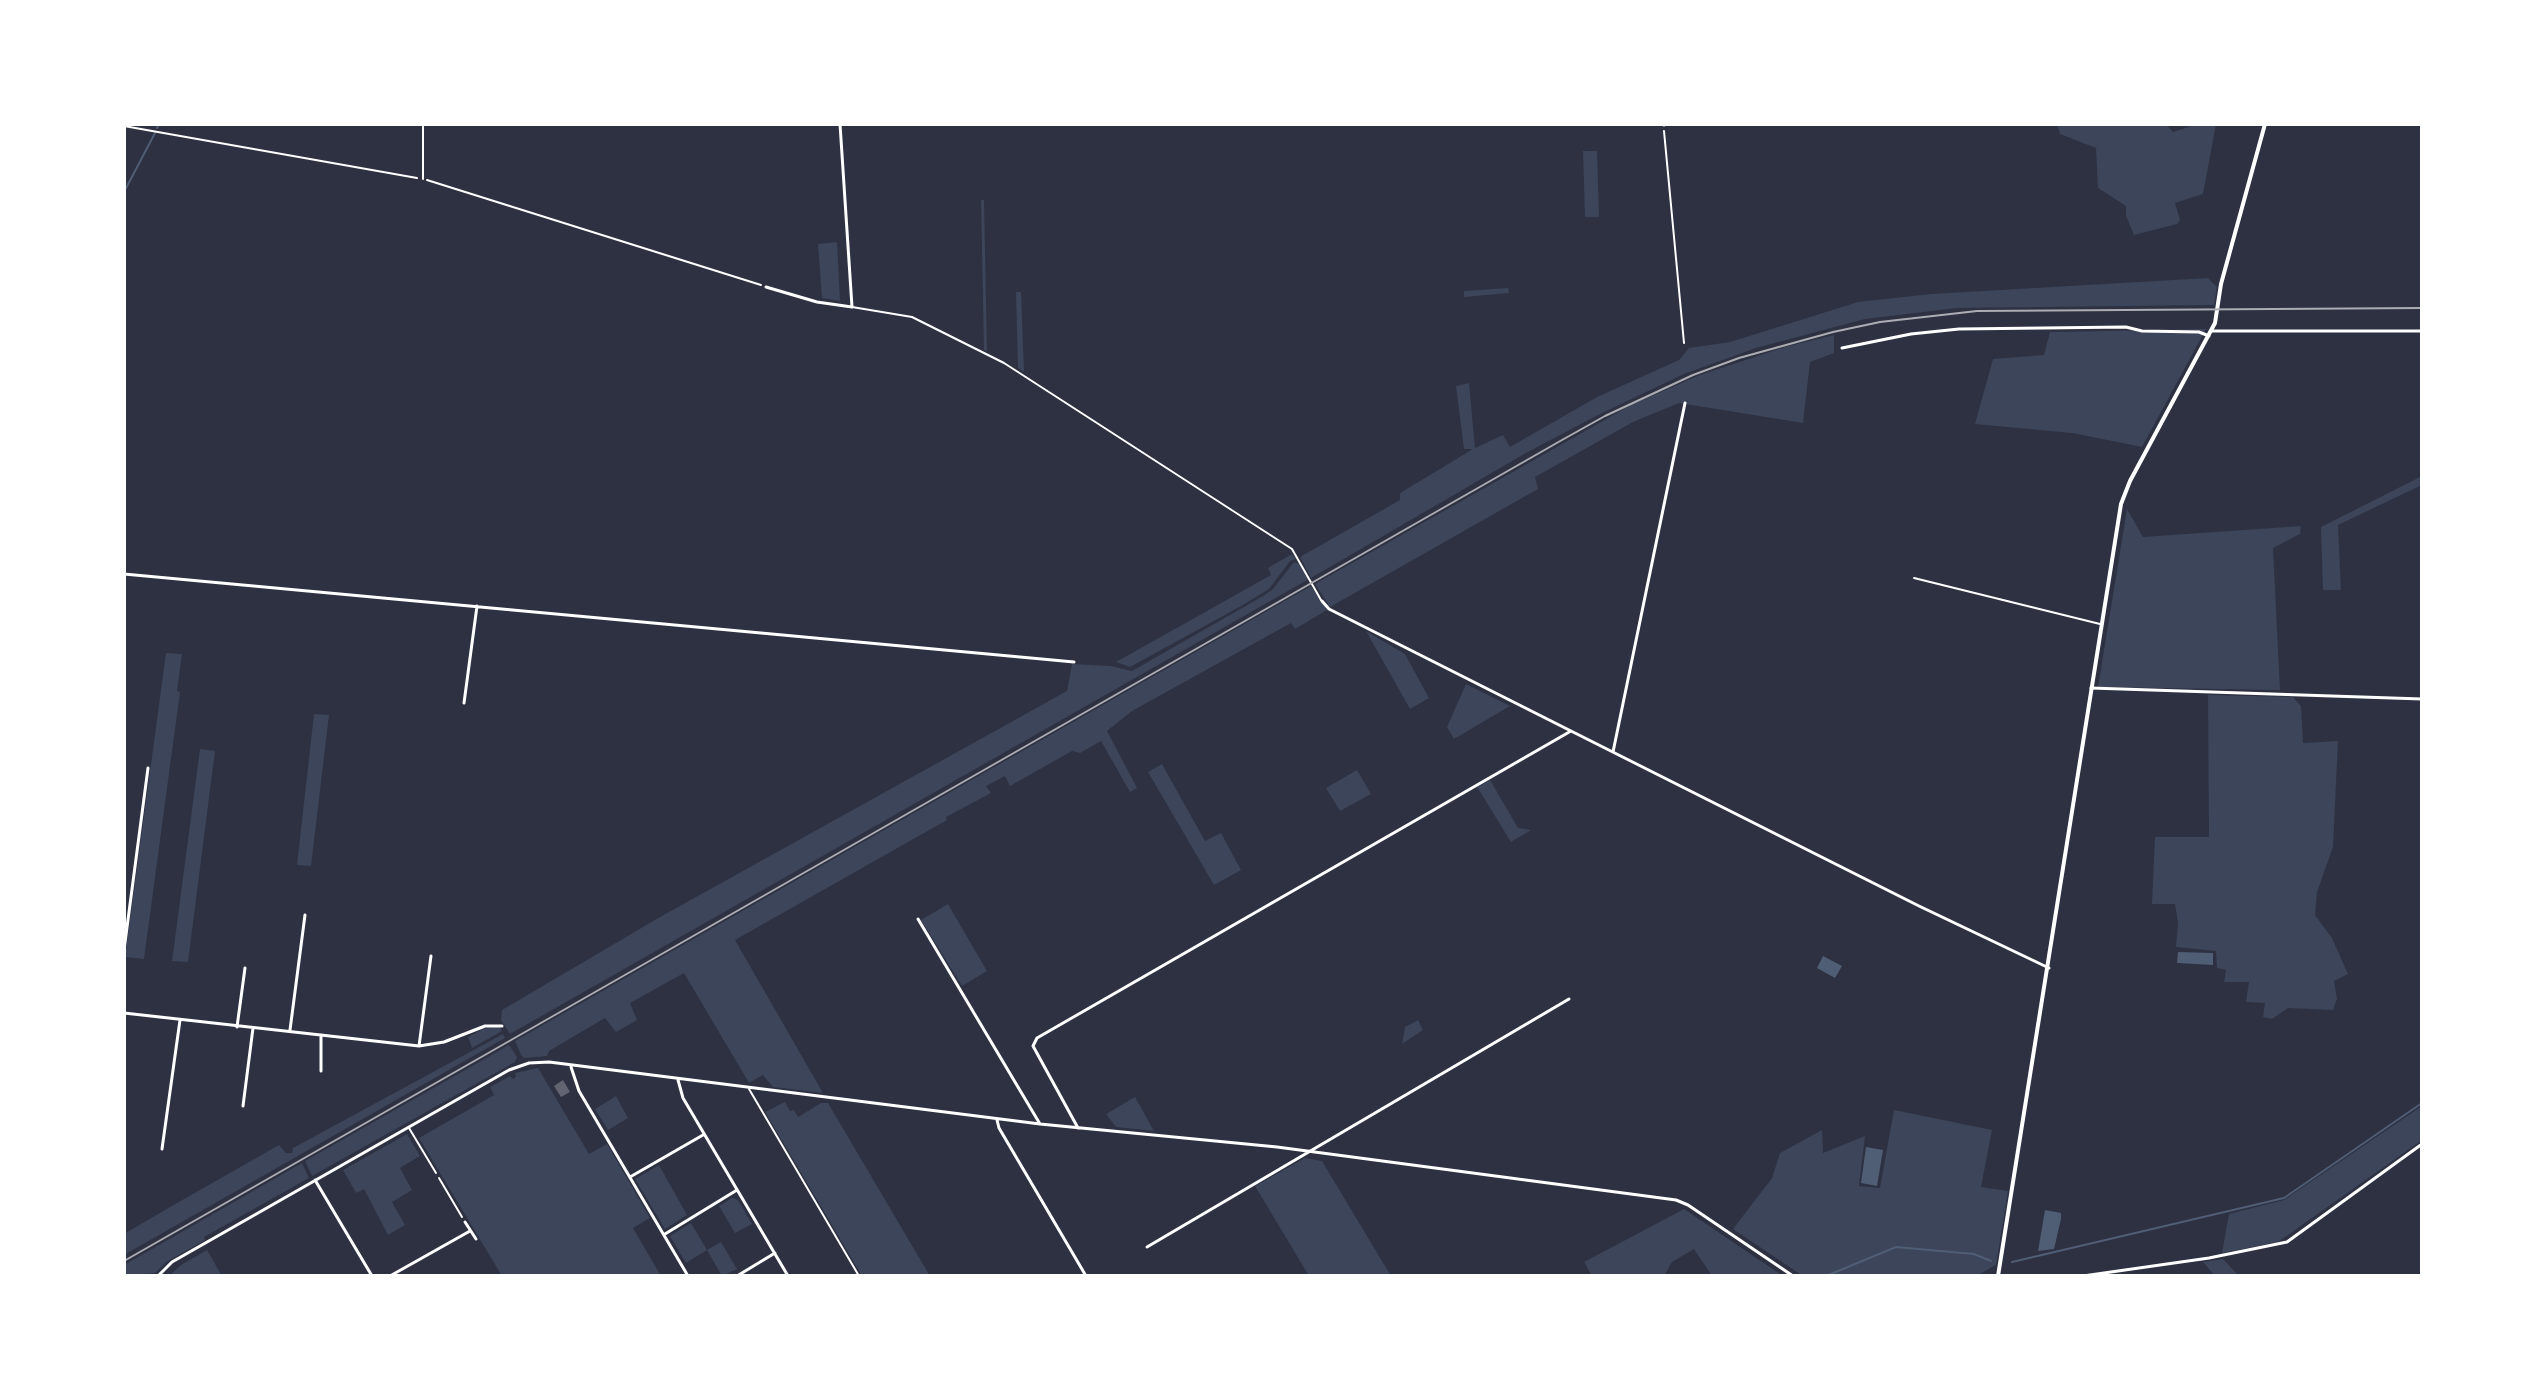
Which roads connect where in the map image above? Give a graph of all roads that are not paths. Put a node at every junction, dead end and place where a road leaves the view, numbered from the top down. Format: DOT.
graph roads {
  1 [pos="423,124"];
  2 [pos="840,124"];
  3 [pos="2265,124"];
  4 [pos="423,179"];
  5 [pos="766,287"];
  6 [pos="852,307"];
  7 [pos="2422,331"];
  8 [pos="2211,334"];
  9 [pos="1842,348"];
  10 [pos="1685,403"];
  11 [pos="124,574"];
  12 [pos="1914,578"];
  13 [pos="1322,601"];
  14 [pos="477,606"];
  15 [pos="2102,624"];
  16 [pos="1074,662"];
  17 [pos="2091,688"];
  18 [pos="2422,699"];
  19 [pos="464,703"];
  20 [pos="1571,731"];
  21 [pos="1613,752"];
  22 [pos="148,768"];
  23 [pos="305,915"];
  24 [pos="918,919"];
  25 [pos="124,950"];
  26 [pos="431,956"];
  27 [pos="245,968"];
  28 [pos="2049,968"];
  29 [pos="1569,999"];
  30 [pos="124,1013"];
  31 [pos="180,1020"];
  32 [pos="502,1026"];
  33 [pos="237,1027"];
  34 [pos="253,1028"];
  35 [pos="290,1031"];
  36 [pos="321,1035"];
  37 [pos="419,1046"];
  38 [pos="571,1066"];
  39 [pos="321,1071"];
  40 [pos="678,1080"];
  41 [pos="748,1088"];
  42 [pos="243,1106"];
  43 [pos="997,1119"];
  44 [pos="1040,1124"];
  45 [pos="408,1127"];
  46 [pos="1079,1129"];
  47 [pos="704,1134"];
  48 [pos="2422,1144"];
  49 [pos="162,1149"];
  50 [pos="1309,1152"];
  51 [pos="436,1173"];
  52 [pos="630,1177"];
  53 [pos="315,1180"];
  54 [pos="737,1190"];
  55 [pos="465,1222"];
  56 [pos="470,1231"];
  57 [pos="664,1234"];
  58 [pos="476,1239"];
  59 [pos="1147,1247"];
  60 [pos="775,1253"];
  61 [pos="158,1276"];
  62 [pos="372,1276"];
  63 [pos="390,1276"];
  64 [pos="688,1276"];
  65 [pos="737,1276"];
  66 [pos="788,1276"];
  67 [pos="859,1276"];
  68 [pos="1086,1276"];
  69 [pos="1793,1276"];
  70 [pos="1998,1276"];
  71 [pos="2083,1276"];
  1 -- 4 [label="lane"];
  2 -- 6 [label="street"];
  3 -- 8 [label="street"];
  5 -- 6 [label="street"];
  6 -- 13 [label="lane"];
  7 -- 8 [label="street"];
  8 -- 9 [label="street"];
  8 -- 15 [label="street"];
  10 -- 21 [label="street"];
  11 -- 14 [label="street"];
  12 -- 15 [label="lane"];
  13 -- 20 [label="street"];
  14 -- 16 [label="street"];
  14 -- 19 [label="street"];
  15 -- 17 [label="street"];
  17 -- 18 [label="street"];
  17 -- 28 [label="street"];
  20 -- 21 [label="street"];
  20 -- 46 [label="street"];
  21 -- 28 [label="street"];
  22 -- 25 [label="street"];
  23 -- 35 [label="street"];
  24 -- 44 [label="street"];
  26 -- 37 [label="street"];
  27 -- 33 [label="street"];
  28 -- 70 [label="street"];
  29 -- 50 [label="street"];
  30 -- 31 [label="street"];
  31 -- 33 [label="street"];
  31 -- 49 [label="street"];
  32 -- 37 [label="street"];
  33 -- 34 [label="street"];
  34 -- 35 [label="street"];
  34 -- 42 [label="street"];
  35 -- 36 [label="street"];
  36 -- 37 [label="street"];
  36 -- 39 [label="street"];
  38 -- 40 [label="street"];
  38 -- 45 [label="street"];
  38 -- 52 [label="street"];
  40 -- 41 [label="street"];
  40 -- 47 [label="street"];
  41 -- 43 [label="street"];
  41 -- 67 [label="lane"];
  43 -- 44 [label="street"];
  43 -- 68 [label="street"];
  44 -- 46 [label="street"];
  45 -- 51 [label="lane"];
  45 -- 53 [label="street"];
  46 -- 50 [label="street"];
  47 -- 52 [label="street"];
  47 -- 54 [label="street"];
  48 -- 71 [label="street"];
  50 -- 59 [label="street"];
  50 -- 69 [label="street"];
  52 -- 57 [label="street"];
  53 -- 61 [label="street"];
  53 -- 62 [label="street"];
  54 -- 57 [label="street"];
  54 -- 60 [label="street"];
  55 -- 56 [label="street"];
  56 -- 58 [label="street"];
  56 -- 63 [label="street"];
  57 -- 64 [label="street"];
  60 -- 65 [label="street"];
  60 -- 66 [label="street"];
}
